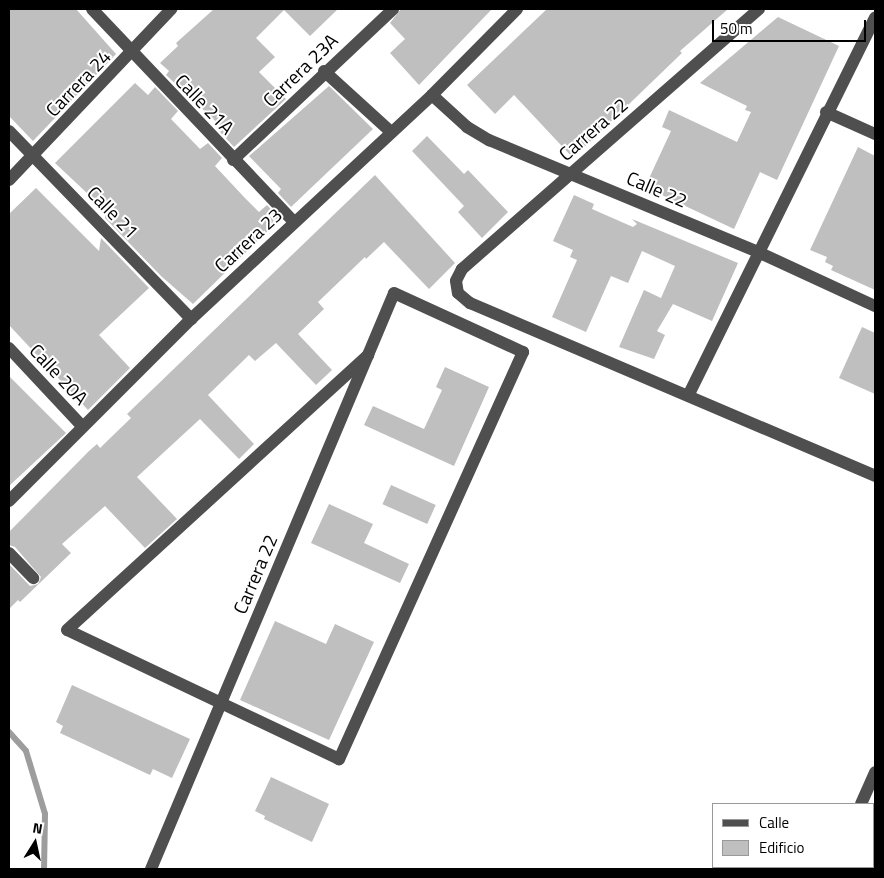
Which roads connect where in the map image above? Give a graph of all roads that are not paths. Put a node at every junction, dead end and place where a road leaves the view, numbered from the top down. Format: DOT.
graph roads {
  1 [pos="92,9"];
  2 [pos="171,9"];
  3 [pos="393,9"];
  4 [pos="517,9"];
  5 [pos="759,9"];
  6 [pos="875,17"];
  7 [pos="132,54"];
  8 [pos="326,70"];
  9 [pos="432,95"];
  10 [pos="826,112"];
  11 [pos="9,131"];
  12 [pos="391,132"];
  13 [pos="875,134"];
  14 [pos="33,156"];
  15 [pos="233,160"];
  16 [pos="570,173"];
  17 [pos="9,180"];
  18 [pos="294,222"];
  19 [pos="758,252"];
  20 [pos="875,306"];
  21 [pos="191,319"];
  22 [pos="9,348"];
  23 [pos="368,355"];
  24 [pos="689,394"];
  25 [pos="82,426"];
  26 [pos="875,476"];
  27 [pos="9,502"];
  28 [pos="9,553"];
  29 [pos="32,578"];
  30 [pos="221,703"];
  31 [pos="875,772"];
  32 [pos="861,803"];
  33 [pos="151,869"];
  1 -- 7 [label="street, Calle 21A"];
  2 -- 7 [label="street, Carrera 24"];
  3 -- 8 [label="street, Carrera 23A"];
  4 -- 9 [label="street, Carrera 23"];
  5 -- 16 [label="street, Carrera 22"];
  6 -- 10 [label="street"];
  7 -- 14 [label="street, Carrera 24"];
  7 -- 15 [label="street, Calle 21A"];
  8 -- 12 [label="street"];
  8 -- 15 [label="street, Carrera 23A"];
  9 -- 12 [label="street, Carrera 23"];
  9 -- 16 [label="street, Calle 22"];
  10 -- 13 [label="street"];
  10 -- 19 [label="street"];
  11 -- 14 [label="street, Calle 21"];
  12 -- 18 [label="street, Carrera 23"];
  14 -- 17 [label="street, Carrera 24"];
  14 -- 21 [label="street, Calle 21"];
  15 -- 18 [label="street, Calle 21A"];
  16 -- 19 [label="street, Calle 22"];
  16 -- 24 [label="street, Carrera 22"];
  18 -- 21 [label="street, Carrera 23"];
  19 -- 20 [label="street, Calle 22"];
  19 -- 24 [label="street"];
  21 -- 25 [label="street, Carrera 23"];
  22 -- 25 [label="street, Calle 20A"];
  23 -- 30 [label="street, Carrera 22"];
  23 -- 30 [label="street"];
  23 -- 30 [label="street, Carrera 22"];
  24 -- 26 [label="street"];
  25 -- 27 [label="street, Carrera 23"];
  28 -- 29 [label="street"];
  30 -- 33 [label="street, Carrera 22"];
  31 -- 32 [label="street"];
}
